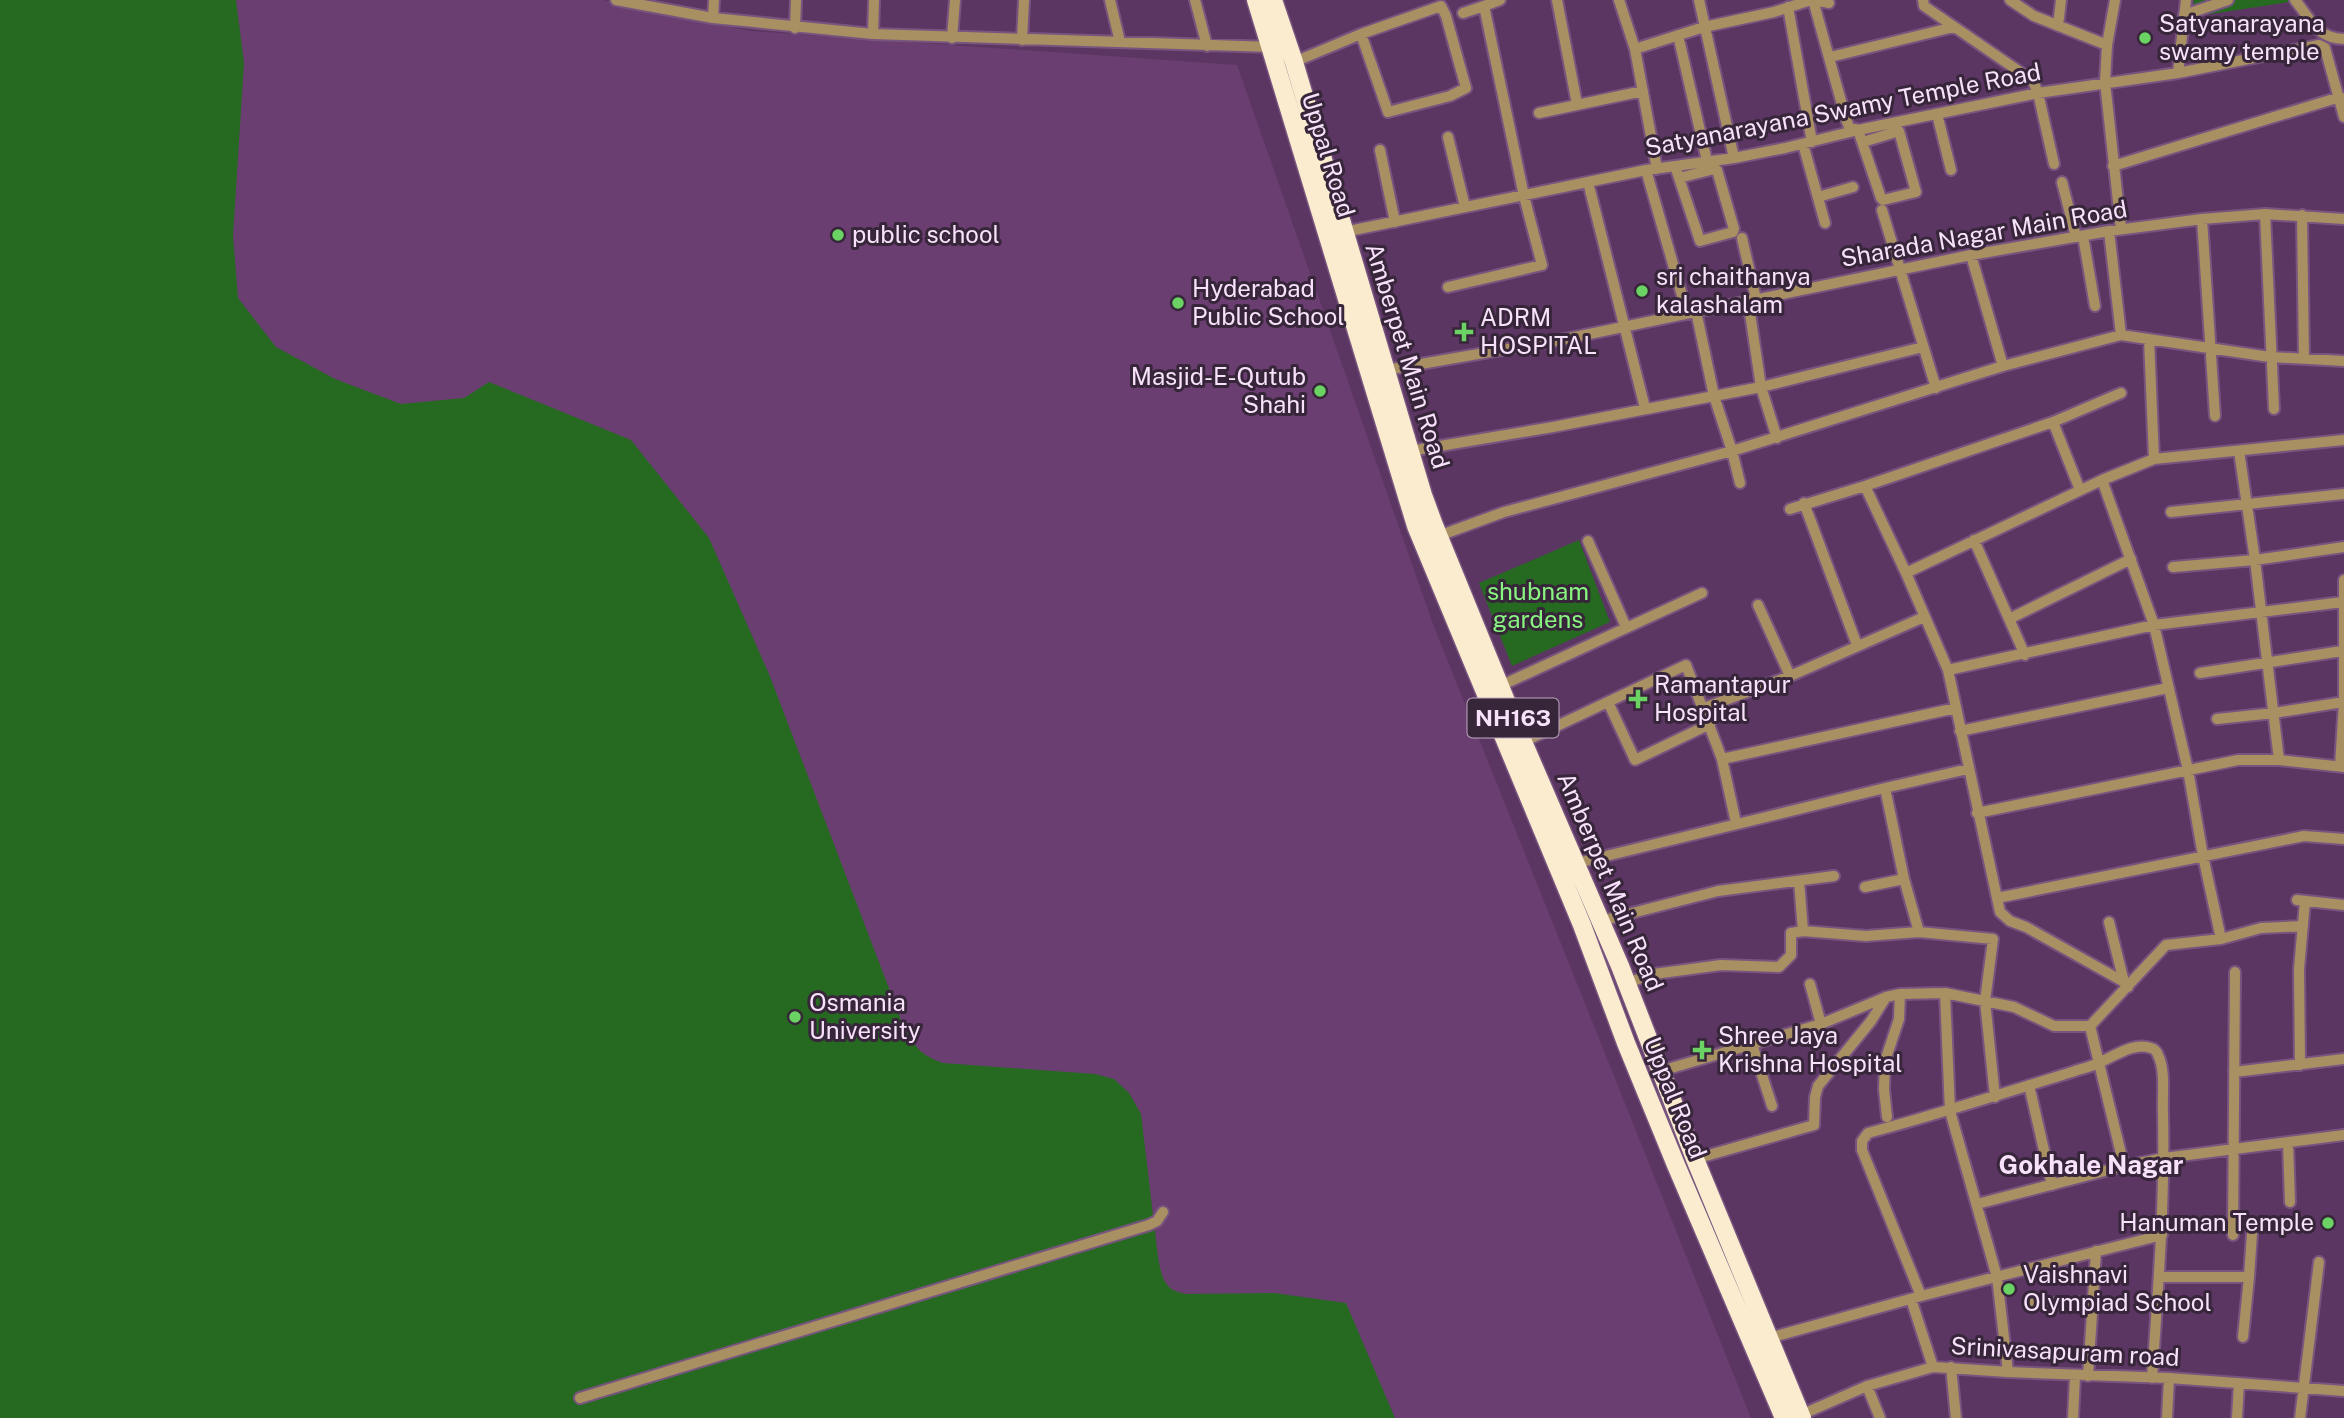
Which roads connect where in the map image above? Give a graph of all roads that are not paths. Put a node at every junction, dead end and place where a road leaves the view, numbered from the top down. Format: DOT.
graph roads {
  1 [pos="616,0"];
  2 [pos="714,0"];
  3 [pos="796,0"];
  4 [pos="874,0"];
  5 [pos="955,0"];
  6 [pos="1024,0"];
  7 [pos="1110,0"];
  8 [pos="1195,0"];
  9 [pos="1256,0"];
  10 [pos="1273,0"];
  11 [pos="1500,0"];
  12 [pos="1556,0"];
  13 [pos="1619,0"];
  14 [pos="1699,0"];
  15 [pos="1771,0"];
  16 [pos="1813,0"];
  17 [pos="1923,0"];
  18 [pos="2010,0"];
  19 [pos="2061,0"];
  20 [pos="2115,0"];
  21 [pos="2186,0"];
  22 [pos="2228,0"];
  23 [pos="2295,0"];
  24 [pos="630,2"];
  25 [pos="1829,3"];
  26 [pos="1485,6"];
  27 [pos="1788,7"];
  28 [pos="1774,12"];
  29 [pos="1463,13"];
  30 [pos="2184,15"];
  31 [pos="713,18"];
  32 [pos="2058,26"];
  33 [pos="1704,27"];
  34 [pos="1954,27"];
  35 [pos="795,28"];
  36 [pos="873,34"];
  37 [pos="1361,34"];
  38 [pos="1678,35"];
  39 [pos="952,38"];
  40 [pos="2344,39"];
  41 [pos="1022,40"];
  42 [pos="1120,42"];
  43 [pos="2107,45"];
  44 [pos="1207,46"];
  45 [pos="1635,49"];
  46 [pos="1284,52"];
  47 [pos="1830,57"];
  48 [pos="2178,73"];
  49 [pos="2105,82"];
  50 [pos="1643,91"];
  51 [pos="2038,93"];
  52 [pos="2340,97"];
  53 [pos="1577,104"];
  54 [pos="1539,113"];
  55 [pos="1937,114"];
  56 [pos="2344,117"];
  57 [pos="1858,130"];
  58 [pos="1448,137"];
  59 [pos="1863,142"];
  60 [pos="1808,143"];
  61 [pos="1380,150"];
  62 [pos="1734,158"];
  63 [pos="1707,161"];
  64 [pos="2054,164"];
  65 [pos="1675,166"];
  66 [pos="2113,166"];
  67 [pos="1652,169"];
  68 [pos="1951,170"];
  69 [pos="1679,178"];
  70 [pos="1588,182"];
  71 [pos="2062,182"];
  72 [pos="1853,187"];
  73 [pos="1524,196"];
  74 [pos="1818,197"];
  75 [pos="1465,207"];
  76 [pos="1882,209"];
  77 [pos="2265,214"];
  78 [pos="2302,215"];
  79 [pos="2202,219"];
  80 [pos="2344,219"];
  81 [pos="1395,222"];
  82 [pos="1825,223"];
  83 [pos="2115,230"];
  84 [pos="1344,232"];
  85 [pos="2080,236"];
  86 [pos="1742,238"];
  87 [pos="1971,255"];
  88 [pos="1900,270"];
  89 [pos="1448,287"];
  90 [pos="1752,300"];
  91 [pos="2095,306"];
  92 [pos="1691,312"];
  93 [pos="1626,327"];
  94 [pos="2121,335"];
  95 [pos="2149,339"];
  96 [pos="1923,347"];
  97 [pos="2210,349"];
  98 [pos="2270,357"];
  99 [pos="2304,359"];
  100 [pos="2344,361"];
  101 [pos="2003,366"];
  102 [pos="1386,370"];
  103 [pos="1761,387"];
  104 [pos="1936,388"];
  105 [pos="2121,393"];
  106 [pos="1714,396"];
  107 [pos="1645,408"];
  108 [pos="2274,409"];
  109 [pos="2215,416"];
  110 [pos="2053,422"];
  111 [pos="1777,438"];
  112 [pos="2344,440"];
  113 [pos="1410,451"];
  114 [pos="1732,451"];
  115 [pos="2239,451"];
  116 [pos="2154,459"];
  117 [pos="2102,480"];
  118 [pos="1740,483"];
  119 [pos="1865,486"];
  120 [pos="2080,490"];
  121 [pos="2344,494"];
  122 [pos="1804,503"];
  123 [pos="2246,504"];
  124 [pos="1790,509"];
  125 [pos="2171,512"];
  126 [pos="1431,539"];
  127 [pos="1974,540"];
  128 [pos="1588,541"];
  129 [pos="2344,547"];
  130 [pos="2131,559"];
  131 [pos="2255,560"];
  132 [pos="2173,567"];
  133 [pos="1906,573"];
  134 [pos="2344,580"];
  135 [pos="2344,588"];
  136 [pos="1702,593"];
  137 [pos="2343,602"];
  138 [pos="1758,605"];
  139 [pos="2261,611"];
  140 [pos="1924,617"];
  141 [pos="2011,618"];
  142 [pos="2154,625"];
  143 [pos="1626,627"];
  144 [pos="1857,645"];
  145 [pos="2343,645"];
  146 [pos="2025,655"];
  147 [pos="2266,664"];
  148 [pos="1948,670"];
  149 [pos="2200,673"];
  150 [pos="1790,676"];
  151 [pos="1500,686"];
  152 [pos="2168,688"];
  153 [pos="2343,698"];
  154 [pos="1608,702"];
  155 [pos="1704,708"];
  156 [pos="1956,708"];
  157 [pos="2274,713"];
  158 [pos="2217,719"];
  159 [pos="1710,724"];
  160 [pos="1960,731"];
  161 [pos="1524,743"];
  162 [pos="2343,743"];
  163 [pos="1722,759"];
  164 [pos="2278,760"];
  165 [pos="2342,767"];
  166 [pos="1968,769"];
  167 [pos="2188,770"];
  168 [pos="1885,788"];
  169 [pos="1978,813"];
  170 [pos="1735,823"];
  171 [pos="2344,839"];
  172 [pos="2203,856"];
  173 [pos="1568,866"];
  174 [pos="1833,876"];
  175 [pos="1904,879"];
  176 [pos="1799,881"];
  177 [pos="1865,887"];
  178 [pos="1997,898"];
  179 [pos="2344,905"];
  180 [pos="1601,921"];
  181 [pos="2109,922"];
  182 [pos="2303,926"];
  183 [pos="1803,931"];
  184 [pos="1919,932"];
  185 [pos="2221,939"];
  186 [pos="2235,972"];
  187 [pos="1626,983"];
  188 [pos="1810,984"];
  189 [pos="2126,984"];
  190 [pos="1945,993"];
  191 [pos="1900,994"];
  192 [pos="1886,998"];
  193 [pos="1985,1001"];
  194 [pos="1821,1024"];
  195 [pos="2090,1026"];
  196 [pos="1752,1044"];
  197 [pos="2344,1059"];
  198 [pos="2099,1063"];
  199 [pos="2300,1065"];
  200 [pos="1661,1071"];
  201 [pos="2234,1072"];
  202 [pos="2029,1085"];
  203 [pos="1995,1097"];
  204 [pos="1772,1105"];
  205 [pos="1950,1111"];
  206 [pos="1887,1117"];
  207 [pos="2344,1135"];
  208 [pos="2288,1143"];
  209 [pos="2234,1148"];
  210 [pos="2164,1158"];
  211 [pos="1695,1160"];
  212 [pos="2124,1166"];
  213 [pos="2052,1185"];
  214 [pos="2290,1202"];
  215 [pos="1976,1204"];
  216 [pos="1163,1212"];
  217 [pos="2252,1234"];
  218 [pos="2162,1235"];
  219 [pos="2232,1235"];
  220 [pos="2096,1251"];
  221 [pos="2319,1262"];
  222 [pos="1997,1277"];
  223 [pos="2159,1277"];
  224 [pos="2249,1277"];
  225 [pos="1916,1297"];
  226 [pos="2093,1302"];
  227 [pos="2030,1304"];
  228 [pos="2243,1337"];
  229 [pos="1769,1338"];
  230 [pos="1933,1367"];
  231 [pos="1951,1367"];
  232 [pos="2008,1373"];
  233 [pos="2075,1376"];
  234 [pos="2088,1376"];
  235 [pos="2152,1378"];
  236 [pos="2169,1378"];
  237 [pos="2239,1383"];
  238 [pos="1867,1386"];
  239 [pos="2305,1387"];
  240 [pos="2344,1391"];
  241 [pos="580,1398"];
  242 [pos="1795,1417"];
  243 [pos="1880,1418"];
  244 [pos="1956,1418"];
  245 [pos="2073,1418"];
  246 [pos="2167,1418"];
  247 [pos="2236,1418"];
  248 [pos="2300,1418"];
  1 -- 24 [label="street"];
  2 -- 31 [label="street"];
  3 -- 35 [label="street"];
  4 -- 36 [label="street"];
  5 -- 39 [label="street"];
  6 -- 41 [label="street"];
  7 -- 42 [label="street"];
  8 -- 44 [label="street"];
  9 -- 46 [label="highway, Uppal Road / NH163"];
  10 -- 46 [label="highway, Amberpet Main Road / NH163"];
  11 -- 26 [label="street"];
  12 -- 53 [label="street"];
  13 -- 45 [label="street"];
  14 -- 33 [label="street"];
  15 -- 28 [label="street"];
  16 -- 25 [label="street"];
  16 -- 27 [label="street"];
  16 -- 47 [label="street"];
  17 -- 34 [label="street"];
  18 -- 32 [label="street"];
  19 -- 32 [label="street"];
  20 -- 43 [label="street"];
  21 -- 30 [label="street"];
  22 -- 30 [label="street"];
  23 -- 40 [label="street"];
  24 -- 31 [label="street"];
  26 -- 29 [label="street"];
  26 -- 73 [label="street"];
  27 -- 28 [label="street"];
  27 -- 60 [label="street"];
  28 -- 33 [label="street"];
  30 -- 48 [label="street"];
  31 -- 35 [label="street"];
  32 -- 43 [label="street"];
  33 -- 38 [label="street"];
  33 -- 62 [label="street"];
  34 -- 47 [label="street"];
  34 -- 51 [label="street"];
  35 -- 36 [label="street"];
  36 -- 39 [label="street"];
  37 -- 37 [label="street"];
  37 -- 46 [label="street"];
  38 -- 45 [label="street"];
  38 -- 63 [label="street"];
  39 -- 41 [label="street"];
  41 -- 42 [label="street"];
  42 -- 44 [label="street"];
  43 -- 49 [label="street"];
  44 -- 46 [label="street"];
  45 -- 50 [label="street"];
  46 -- 84 [label="highway, Amberpet Main Road / NH163"];
  46 -- 126 [label="highway, Uppal Road / NH163"];
  47 -- 57 [label="street"];
  48 -- 49 [label="street, Satyanarayana Swamy Temple Road"];
  48 -- 52 [label="street, Satyanarayana Swamy Temple Road"];
  49 -- 51 [label="street, Satyanarayana Swamy Temple Road"];
  49 -- 66 [label="street"];
  50 -- 53 [label="street"];
  50 -- 67 [label="street"];
  51 -- 55 [label="street, Satyanarayana Swamy Temple Road"];
  51 -- 64 [label="street"];
  52 -- 56 [label="street"];
  52 -- 66 [label="street"];
  53 -- 54 [label="street"];
  55 -- 57 [label="street, Satyanarayana Swamy Temple Road"];
  55 -- 68 [label="street"];
  57 -- 59 [label="street"];
  57 -- 60 [label="street, Satyanarayana Swamy Temple Road"];
  58 -- 75 [label="street"];
  59 -- 59 [label="street"];
  60 -- 62 [label="street, Satyanarayana Swamy Temple Road"];
  60 -- 74 [label="street"];
  61 -- 81 [label="street"];
  62 -- 63 [label="street, Satyanarayana Swamy Temple Road"];
  63 -- 65 [label="street, Satyanarayana Swamy Temple Road"];
  65 -- 67 [label="street, Satyanarayana Swamy Temple Road"];
  65 -- 69 [label="street"];
  66 -- 83 [label="street"];
  67 -- 70 [label="street, Satyanarayana Swamy Temple Road"];
  67 -- 92 [label="street"];
  69 -- 69 [label="street"];
  70 -- 73 [label="street, Satyanarayana Swamy Temple Road"];
  70 -- 93 [label="street"];
  71 -- 85 [label="street"];
  72 -- 74 [label="street"];
  73 -- 75 [label="street, Satyanarayana Swamy Temple Road"];
  73 -- 89 [label="street"];
  74 -- 82 [label="street"];
  75 -- 81 [label="street, Satyanarayana Swamy Temple Road"];
  76 -- 88 [label="street"];
  77 -- 78 [label="street, Sharada Nagar Main Road"];
  77 -- 79 [label="street, Sharada Nagar Main Road"];
  77 -- 98 [label="street"];
  78 -- 80 [label="street, Sharada Nagar Main Road"];
  78 -- 99 [label="street"];
  79 -- 83 [label="street, Sharada Nagar Main Road"];
  79 -- 97 [label="street"];
  81 -- 84 [label="street, Satyanarayana Swamy Temple Road"];
  83 -- 85 [label="street, Sharada Nagar Main Road"];
  83 -- 94 [label="street"];
  84 -- 102 [label="highway, Amberpet Main Road / NH163"];
  85 -- 87 [label="street, Sharada Nagar Main Road"];
  85 -- 91 [label="street"];
  86 -- 90 [label="street"];
  87 -- 88 [label="street, Sharada Nagar Main Road"];
  87 -- 101 [label="street"];
  88 -- 90 [label="street, Sharada Nagar Main Road"];
  88 -- 96 [label="street"];
  90 -- 92 [label="street, Sharada Nagar Main Road"];
  90 -- 103 [label="street"];
  92 -- 93 [label="street, Sharada Nagar Main Road"];
  92 -- 106 [label="street"];
  93 -- 102 [label="street, Sharada Nagar Main Road"];
  93 -- 107 [label="street"];
  94 -- 95 [label="street"];
  94 -- 101 [label="street"];
  95 -- 97 [label="street"];
  95 -- 116 [label="street"];
  96 -- 103 [label="street"];
  96 -- 104 [label="street"];
  97 -- 98 [label="street"];
  97 -- 109 [label="street"];
  98 -- 99 [label="street"];
  98 -- 108 [label="street"];
  99 -- 100 [label="street"];
  101 -- 104 [label="street"];
  102 -- 113 [label="highway, Amberpet Main Road / NH163"];
  103 -- 106 [label="street"];
  103 -- 111 [label="street"];
  104 -- 111 [label="street"];
  105 -- 110 [label="street"];
  106 -- 107 [label="street"];
  106 -- 114 [label="street"];
  107 -- 113 [label="street"];
  110 -- 119 [label="street"];
  110 -- 120 [label="street"];
  111 -- 114 [label="street"];
  112 -- 115 [label="street"];
  113 -- 126 [label="highway, Amberpet Main Road / NH163"];
  114 -- 118 [label="street"];
  114 -- 126 [label="street"];
  115 -- 116 [label="street"];
  115 -- 123 [label="street"];
  116 -- 117 [label="street"];
  117 -- 120 [label="street"];
  117 -- 130 [label="street"];
  119 -- 122 [label="street"];
  119 -- 133 [label="street"];
  120 -- 127 [label="street"];
  121 -- 123 [label="street"];
  122 -- 124 [label="street"];
  122 -- 144 [label="street"];
  123 -- 125 [label="street"];
  123 -- 131 [label="street"];
  126 -- 151 [label="highway, Amberpet Main Road / NH163"];
  126 -- 173 [label="highway, Uppal Road / NH163"];
  127 -- 133 [label="street"];
  127 -- 141 [label="street"];
  128 -- 143 [label="street"];
  129 -- 131 [label="street"];
  130 -- 141 [label="street"];
  130 -- 142 [label="street"];
  131 -- 132 [label="street"];
  131 -- 139 [label="street"];
  133 -- 140 [label="street"];
  134 -- 135 [label="street"];
  135 -- 137 [label="street"];
  136 -- 143 [label="street"];
  137 -- 139 [label="street"];
  137 -- 145 [label="street"];
  138 -- 150 [label="street"];
  139 -- 142 [label="street"];
  139 -- 147 [label="street"];
  140 -- 144 [label="street"];
  140 -- 148 [label="street"];
  141 -- 146 [label="street"];
  142 -- 146 [label="street"];
  142 -- 152 [label="street"];
  143 -- 151 [label="street"];
  144 -- 150 [label="street"];
  145 -- 147 [label="street"];
  145 -- 153 [label="street"];
  146 -- 148 [label="street"];
  147 -- 149 [label="street"];
  147 -- 157 [label="street"];
  148 -- 156 [label="street"];
  150 -- 155 [label="street"];
  151 -- 161 [label="highway, Amberpet Main Road / NH163"];
  152 -- 160 [label="street"];
  152 -- 167 [label="street"];
  153 -- 157 [label="street"];
  153 -- 162 [label="street"];
  154 -- 155 [label="street"];
  154 -- 159 [label="street"];
  154 -- 161 [label="street"];
  155 -- 159 [label="street"];
  156 -- 160 [label="street"];
  156 -- 163 [label="street"];
  157 -- 158 [label="street"];
  157 -- 164 [label="street"];
  159 -- 163 [label="street"];
  160 -- 166 [label="street"];
  161 -- 173 [label="highway, Amberpet Main Road / NH163"];
  162 -- 165 [label="street"];
  163 -- 170 [label="street"];
  164 -- 165 [label="street"];
  164 -- 167 [label="street"];
  166 -- 168 [label="street"];
  166 -- 169 [label="street"];
  167 -- 169 [label="street"];
  167 -- 172 [label="street"];
  168 -- 170 [label="street"];
  168 -- 175 [label="street"];
  169 -- 178 [label="street"];
  170 -- 173 [label="street"];
  171 -- 172 [label="street"];
  172 -- 178 [label="street"];
  172 -- 185 [label="street"];
  173 -- 180 [label="highway, Amberpet Main Road / NH163"];
  173 -- 242 [label="highway, Uppal Road / NH163"];
  174 -- 176 [label="street"];
  175 -- 177 [label="street"];
  175 -- 184 [label="street"];
  176 -- 180 [label="street"];
  176 -- 183 [label="street"];
  178 -- 189 [label="street"];
  179 -- 182 [label="street"];
  180 -- 187 [label="highway, Amberpet Main Road / NH163"];
  181 -- 189 [label="street"];
  182 -- 185 [label="street"];
  182 -- 199 [label="street"];
  183 -- 184 [label="street"];
  183 -- 187 [label="street"];
  184 -- 193 [label="street"];
  185 -- 189 [label="street"];
  186 -- 201 [label="street"];
  187 -- 200 [label="highway, Amberpet Main Road / NH163"];
  188 -- 194 [label="street"];
  189 -- 195 [label="street"];
  190 -- 191 [label="street"];
  190 -- 193 [label="street"];
  190 -- 205 [label="street"];
  191 -- 192 [label="street"];
  191 -- 206 [label="street"];
  192 -- 194 [label="street"];
  192 -- 211 [label="street"];
  193 -- 195 [label="street"];
  193 -- 203 [label="street"];
  194 -- 196 [label="street"];
  195 -- 198 [label="street"];
  196 -- 200 [label="street"];
  196 -- 204 [label="street"];
  197 -- 199 [label="street"];
  198 -- 202 [label="street"];
  198 -- 210 [label="street"];
  198 -- 212 [label="street"];
  199 -- 201 [label="street"];
  200 -- 211 [label="highway, Amberpet Main Road / NH163"];
  201 -- 209 [label="street"];
  202 -- 203 [label="street"];
  202 -- 213 [label="street"];
  203 -- 205 [label="street"];
  205 -- 215 [label="street"];
  205 -- 225 [label="street"];
  207 -- 208 [label="street"];
  208 -- 209 [label="street"];
  208 -- 214 [label="street"];
  209 -- 210 [label="street"];
  209 -- 219 [label="street"];
  210 -- 212 [label="street"];
  210 -- 218 [label="street"];
  211 -- 229 [label="highway, Amberpet Main Road / NH163"];
  212 -- 213 [label="street"];
  213 -- 215 [label="street"];
  215 -- 222 [label="street"];
  216 -- 241 [label="street"];
  217 -- 224 [label="street"];
  218 -- 220 [label="street"];
  218 -- 223 [label="street"];
  220 -- 222 [label="street"];
  220 -- 226 [label="street"];
  221 -- 239 [label="street"];
  222 -- 225 [label="street"];
  222 -- 232 [label="street"];
  223 -- 224 [label="street"];
  223 -- 235 [label="street"];
  224 -- 228 [label="street"];
  225 -- 229 [label="street"];
  225 -- 230 [label="street"];
  226 -- 227 [label="street"];
  226 -- 234 [label="street"];
  229 -- 242 [label="highway, Amberpet Main Road / NH163"];
  230 -- 231 [label="street, Srinivasapuram road"];
  230 -- 238 [label="street, Srinivasapuram road"];
  231 -- 232 [label="street, Srinivasapuram road"];
  231 -- 244 [label="street"];
  232 -- 233 [label="street, Srinivasapuram road"];
  233 -- 234 [label="street, Srinivasapuram road"];
  233 -- 245 [label="street"];
  234 -- 235 [label="street, Srinivasapuram road"];
  235 -- 236 [label="street, Srinivasapuram road"];
  236 -- 237 [label="street, Srinivasapuram road"];
  236 -- 246 [label="street"];
  237 -- 239 [label="street, Srinivasapuram road"];
  237 -- 247 [label="street"];
  238 -- 242 [label="street, Srinivasapuram road"];
  238 -- 243 [label="street"];
  239 -- 240 [label="street, Srinivasapuram road"];
  239 -- 248 [label="street"];
}
